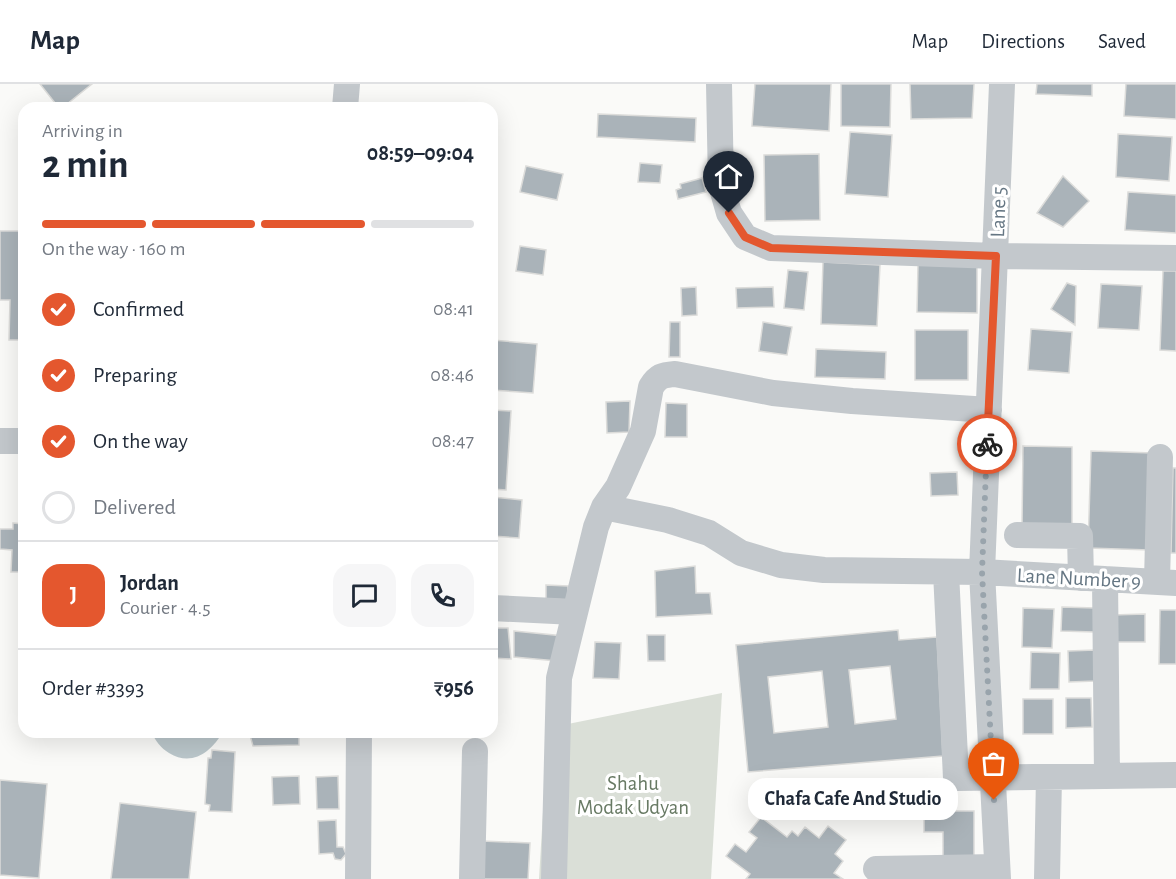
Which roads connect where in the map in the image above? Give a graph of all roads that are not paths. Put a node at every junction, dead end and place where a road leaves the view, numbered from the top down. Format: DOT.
graph roads {
  1 [pos="347,84"];
  2 [pos="719,84"];
  3 [pos="1002,84"];
  4 [pos="346,102"];
  5 [pos="996,256"];
  6 [pos="1176,258"];
  7 [pos="989,410"];
  8 [pos="0,441"];
  9 [pos="18,441"];
  10 [pos="1160,458"];
  11 [pos="604,507"];
  12 [pos="1017,535"];
  13 [pos="946,572"];
  14 [pos="982,572"];
  15 [pos="1093,579"];
  16 [pos="1166,583"];
  17 [pos="498,608"];
  18 [pos="575,612"];
  19 [pos="359,738"];
  20 [pos="475,751"];
  21 [pos="1107,776"];
  22 [pos="1176,776"];
  23 [pos="992,777"];
  24 [pos="1048,777"];
  25 [pos="876,869"];
  26 [pos="998,873"];
  27 [pos="358,879"];
  28 [pos="472,879"];
  29 [pos="554,879"];
  30 [pos="1047,879"];
  1 -- 4 [label="street"];
  2 -- 5 [label="street"];
  3 -- 5 [label="street, Lane 5"];
  5 -- 6 [label="street"];
  5 -- 7 [label="street, Lane 5"];
  7 -- 11 [label="street"];
  7 -- 14 [label="street, Lane 5"];
  8 -- 9 [label="street"];
  10 -- 16 [label="street"];
  11 -- 13 [label="street, Lane Number 9"];
  11 -- 18 [label="street"];
  12 -- 15 [label="street"];
  13 -- 14 [label="street, Lane Number 9"];
  13 -- 23 [label="street"];
  14 -- 15 [label="street, Lane Number 9"];
  14 -- 23 [label="street, Lane 5"];
  15 -- 16 [label="street, Lane Number 9"];
  15 -- 21 [label="street"];
  17 -- 18 [label="street"];
  18 -- 29 [label="street"];
  19 -- 27 [label="street"];
  20 -- 28 [label="street"];
  21 -- 22 [label="street"];
  21 -- 24 [label="street"];
  23 -- 24 [label="street"];
  23 -- 26 [label="street, Lane 5"];
  24 -- 30 [label="street"];
  25 -- 26 [label="street"];
}
